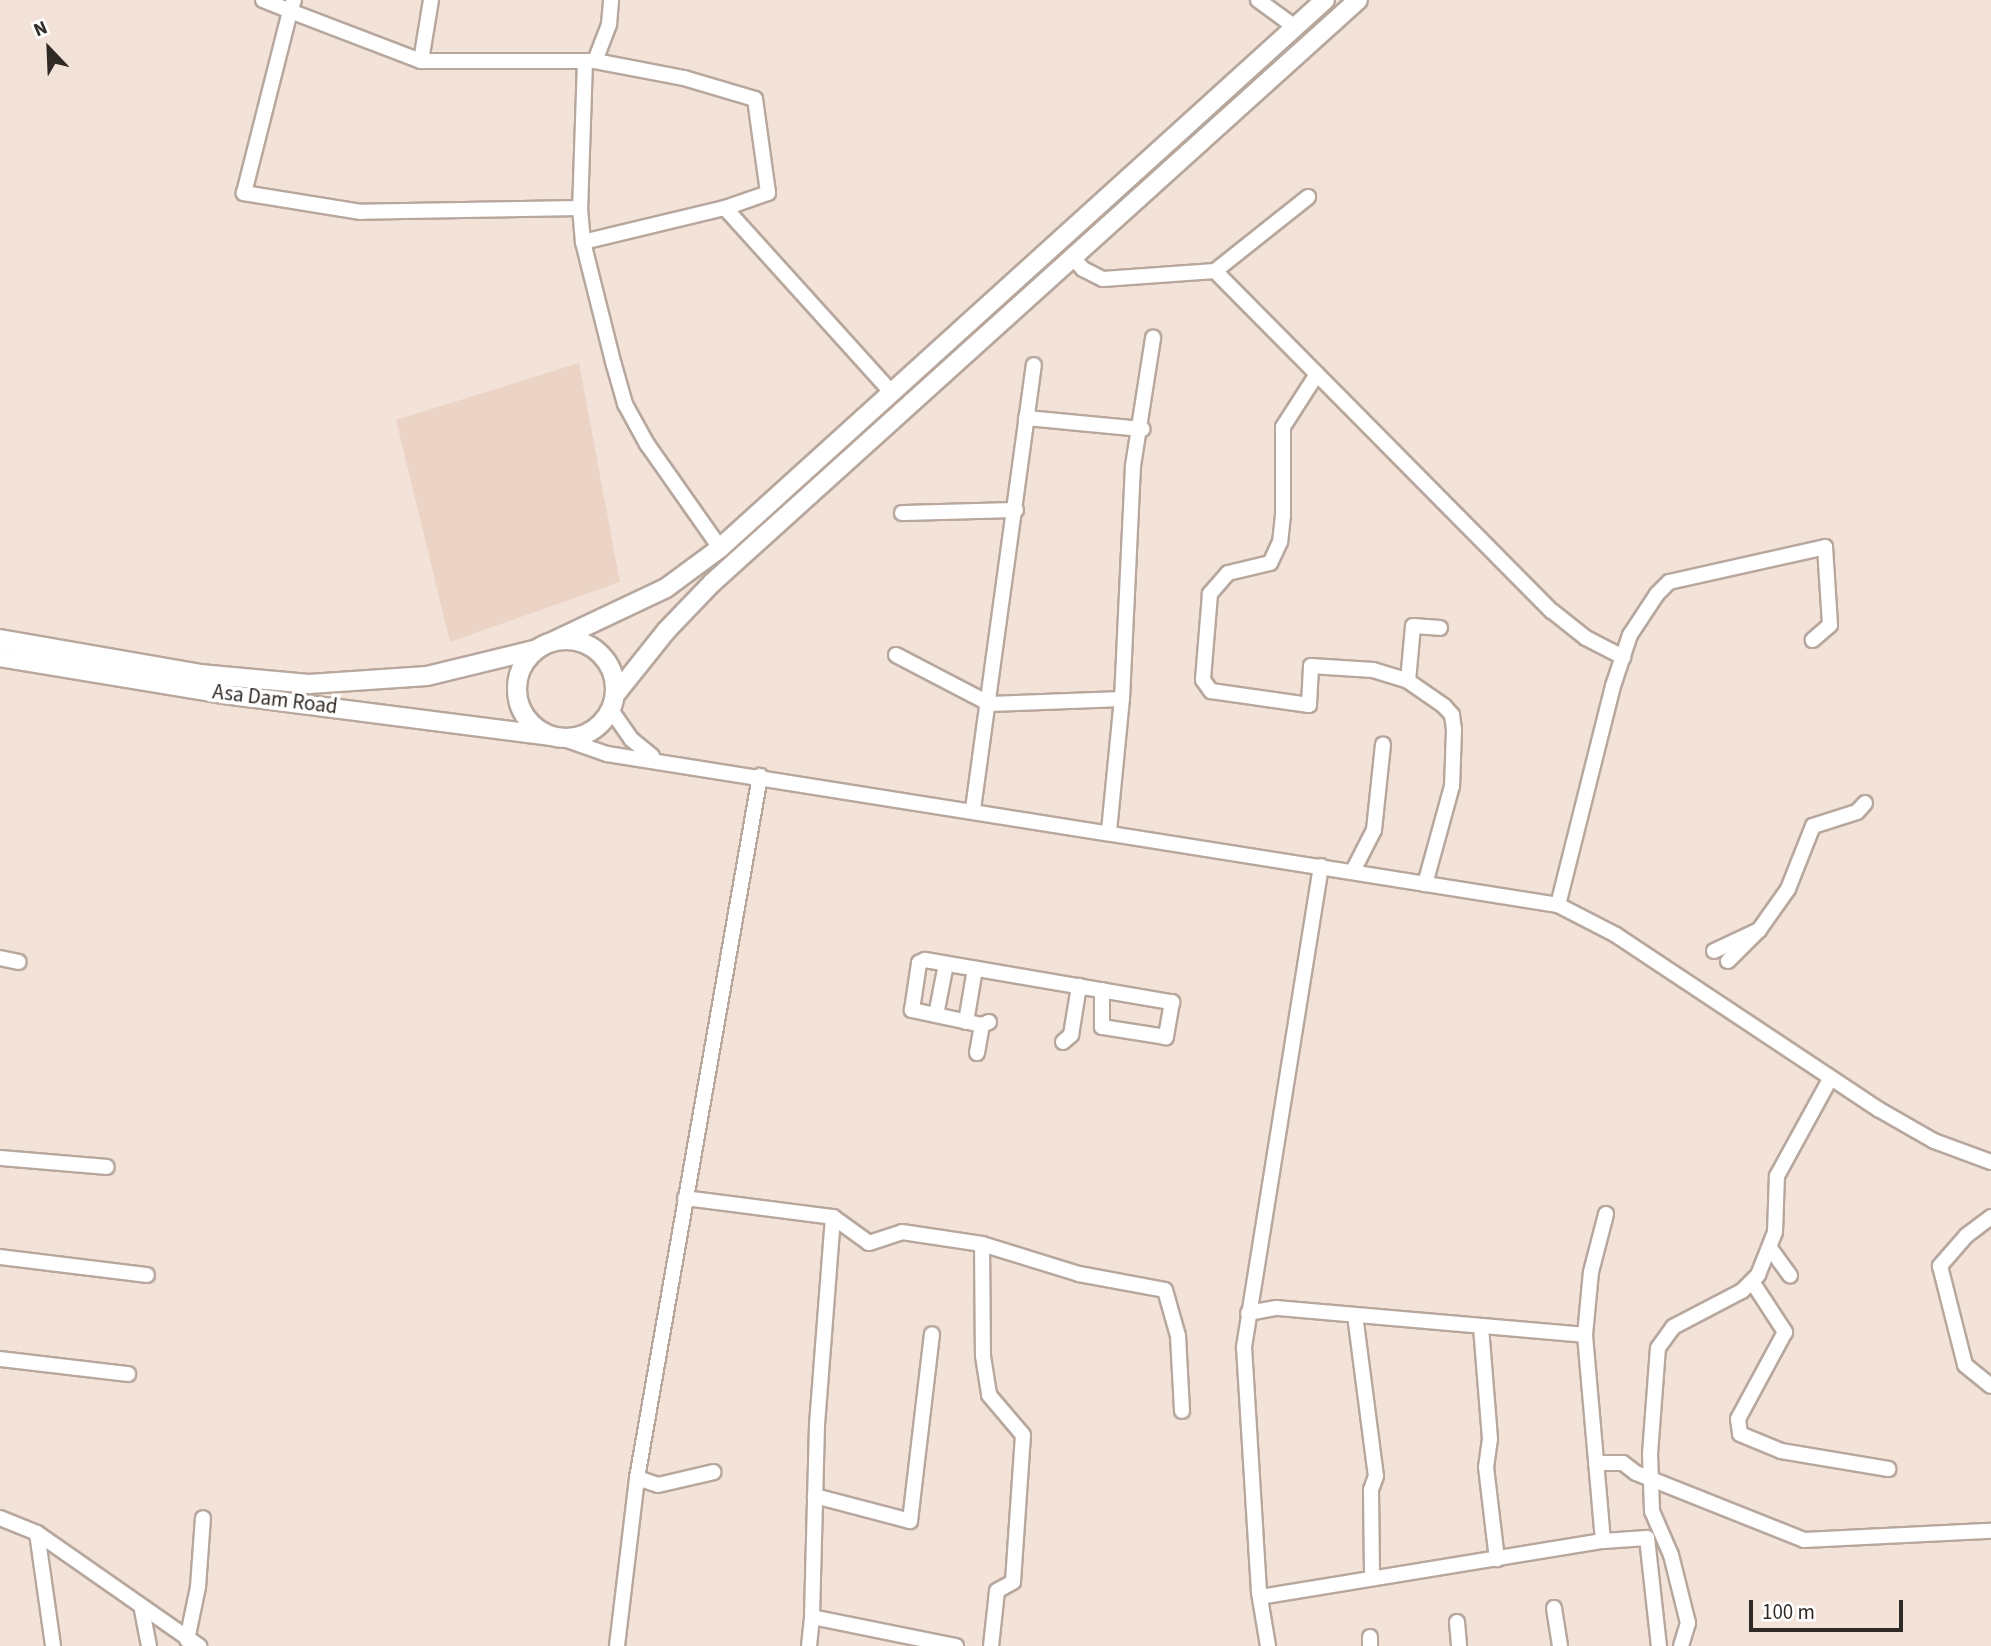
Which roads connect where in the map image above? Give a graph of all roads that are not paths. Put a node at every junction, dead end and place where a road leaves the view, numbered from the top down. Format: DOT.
graph roads {
  1 [pos="263,0"];
  2 [pos="431,0"];
  3 [pos="611,0"];
  4 [pos="1258,0"];
  5 [pos="1325,0"];
  6 [pos="1358,0"];
  7 [pos="292,5"];
  8 [pos="1295,27"];
  9 [pos="422,61"];
  10 [pos="590,61"];
  11 [pos="1308,197"];
  12 [pos="580,208"];
  13 [pos="725,208"];
  14 [pos="583,242"];
  15 [pos="1071,256"];
  16 [pos="1215,271"];
  17 [pos="1153,338"];
  18 [pos="1034,365"];
  19 [pos="1317,374"];
  20 [pos="892,393"];
  21 [pos="1026,418"];
  22 [pos="1142,429"];
  23 [pos="1016,510"];
  24 [pos="902,513"];
  25 [pos="720,548"];
  26 [pos="1440,628"];
  27 [pos="1813,640"];
  28 [pos="546,645"];
  29 [pos="8,649"];
  30 [pos="896,655"];
  31 [pos="1623,657"];
  32 [pos="1408,681"];
  33 [pos="1122,699"];
  34 [pos="613,703"];
  35 [pos="989,704"];
  36 [pos="556,737"];
  37 [pos="1383,744"];
  38 [pos="657,759"];
  39 [pos="760,776"];
  40 [pos="1865,803"];
  41 [pos="973,809"];
  42 [pos="1109,831"];
  43 [pos="1321,866"];
  44 [pos="1353,871"];
  45 [pos="1425,884"];
  46 [pos="1558,905"];
  47 [pos="1759,930"];
  48 [pos="1714,951"];
  49 [pos="0,958"];
  50 [pos="1728,961"];
  51 [pos="19,962"];
  52 [pos="946,964"];
  53 [pos="975,969"];
  54 [pos="1079,986"];
  55 [pos="1102,990"];
  56 [pos="936,1016"];
  57 [pos="966,1021"];
  58 [pos="1063,1042"];
  59 [pos="977,1053"];
  60 [pos="1830,1079"];
  61 [pos="0,1158"];
  62 [pos="1991,1163"];
  63 [pos="107,1167"];
  64 [pos="685,1198"];
  65 [pos="1606,1213"];
  66 [pos="833,1217"];
  67 [pos="1991,1217"];
  68 [pos="982,1244"];
  69 [pos="1770,1248"];
  70 [pos="0,1257"];
  71 [pos="147,1275"];
  72 [pos="1790,1276"];
  73 [pos="1753,1283"];
  74 [pos="1248,1312"];
  75 [pos="1355,1315"];
  76 [pos="1481,1327"];
  77 [pos="932,1334"];
  78 [pos="1585,1335"];
  79 [pos="0,1359"];
  80 [pos="128,1374"];
  81 [pos="1991,1386"];
  82 [pos="1182,1411"];
  83 [pos="1596,1463"];
  84 [pos="1888,1469"];
  85 [pos="714,1472"];
  86 [pos="637,1478"];
  87 [pos="1651,1479"];
  88 [pos="816,1496"];
  89 [pos="0,1518"];
  90 [pos="203,1518"];
  91 [pos="1991,1531"];
  92 [pos="37,1533"];
  93 [pos="1603,1541"];
  94 [pos="1497,1559"];
  95 [pos="1372,1577"];
  96 [pos="1260,1597"];
  97 [pos="1553,1608"];
  98 [pos="142,1610"];
  99 [pos="812,1617"];
  100 [pos="1457,1622"];
  101 [pos="193,1643"];
  102 [pos="53,1646"];
  103 [pos="149,1646"];
  104 [pos="617,1646"];
  105 [pos="809,1646"];
  106 [pos="956,1646"];
  107 [pos="991,1646"];
  108 [pos="1268,1646"];
  109 [pos="1459,1646"];
  110 [pos="1560,1646"];
  111 [pos="1658,1646"];
  112 [pos="1681,1646"];
  1 -- 7 [label="street"];
  2 -- 9 [label="street"];
  3 -- 10 [label="street"];
  4 -- 8 [label="street"];
  5 -- 8 [label="main road"];
  6 -- 15 [label="main road"];
  7 -- 9 [label="street"];
  7 -- 12 [label="street"];
  8 -- 20 [label="main road"];
  9 -- 10 [label="street"];
  10 -- 12 [label="street"];
  10 -- 13 [label="street"];
  11 -- 16 [label="street"];
  12 -- 14 [label="street"];
  13 -- 14 [label="street"];
  13 -- 20 [label="street"];
  14 -- 25 [label="street"];
  15 -- 16 [label="street"];
  15 -- 34 [label="main road"];
  16 -- 19 [label="street"];
  17 -- 22 [label="street"];
  18 -- 21 [label="street"];
  19 -- 31 [label="street"];
  19 -- 32 [label="street"];
  20 -- 25 [label="main road"];
  21 -- 22 [label="street"];
  21 -- 23 [label="street"];
  22 -- 33 [label="street"];
  23 -- 24 [label="street"];
  23 -- 35 [label="street"];
  25 -- 28 [label="main road"];
  26 -- 32 [label="street"];
  27 -- 31 [label="street"];
  28 -- 29 [label="main road, Asa Dam Road"];
  28 -- 34 [label="main road"];
  28 -- 36 [label="main road"];
  29 -- 36 [label="main road, Asa Dam Road"];
  30 -- 35 [label="street"];
  31 -- 46 [label="street"];
  32 -- 45 [label="street"];
  33 -- 35 [label="street"];
  33 -- 42 [label="street"];
  34 -- 36 [label="main road"];
  34 -- 38 [label="street"];
  35 -- 41 [label="street"];
  36 -- 38 [label="street"];
  37 -- 44 [label="street"];
  38 -- 39 [label="street"];
  39 -- 41 [label="street"];
  39 -- 64 [label="street"];
  40 -- 47 [label="street"];
  41 -- 42 [label="street"];
  42 -- 43 [label="street"];
  43 -- 44 [label="street"];
  43 -- 74 [label="street"];
  44 -- 45 [label="street"];
  45 -- 46 [label="street"];
  46 -- 60 [label="street"];
  47 -- 48 [label="street"];
  47 -- 50 [label="street"];
  49 -- 51 [label="street"];
  52 -- 53 [label="street"];
  52 -- 56 [label="street"];
  52 -- 56 [label="street"];
  53 -- 54 [label="street"];
  53 -- 57 [label="street"];
  54 -- 55 [label="street"];
  54 -- 58 [label="street"];
  55 -- 55 [label="street"];
  56 -- 57 [label="street"];
  57 -- 59 [label="street"];
  60 -- 62 [label="street"];
  60 -- 69 [label="street"];
  61 -- 63 [label="street"];
  64 -- 66 [label="street"];
  64 -- 86 [label="street"];
  65 -- 78 [label="street"];
  66 -- 68 [label="street"];
  66 -- 88 [label="street"];
  67 -- 81 [label="street"];
  68 -- 82 [label="street"];
  68 -- 107 [label="street"];
  69 -- 72 [label="street"];
  69 -- 73 [label="street"];
  70 -- 71 [label="street"];
  73 -- 84 [label="street"];
  73 -- 87 [label="street"];
  74 -- 75 [label="street"];
  74 -- 96 [label="street"];
  75 -- 76 [label="street"];
  75 -- 95 [label="street"];
  76 -- 78 [label="street"];
  76 -- 94 [label="street"];
  77 -- 88 [label="street"];
  78 -- 83 [label="street"];
  79 -- 80 [label="street"];
  83 -- 87 [label="street"];
  83 -- 93 [label="street"];
  85 -- 86 [label="street"];
  86 -- 104 [label="street"];
  87 -- 91 [label="street"];
  87 -- 112 [label="street"];
  88 -- 99 [label="street"];
  89 -- 92 [label="street"];
  90 -- 101 [label="street"];
  92 -- 98 [label="street"];
  92 -- 102 [label="street"];
  93 -- 94 [label="street"];
  93 -- 111 [label="street"];
  94 -- 95 [label="street"];
  95 -- 96 [label="street"];
  96 -- 108 [label="street"];
  97 -- 110 [label="street"];
  98 -- 101 [label="street"];
  98 -- 103 [label="street"];
  99 -- 105 [label="street"];
  99 -- 106 [label="street"];
  100 -- 109 [label="street"];
}
